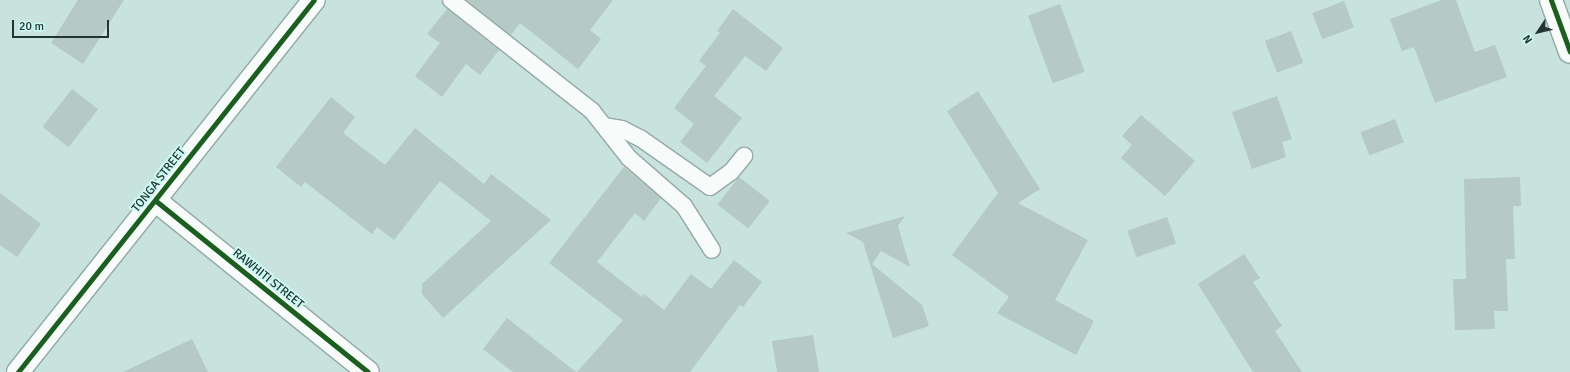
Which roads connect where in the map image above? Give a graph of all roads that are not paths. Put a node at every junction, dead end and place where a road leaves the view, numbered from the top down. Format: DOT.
graph roads {
  1 [pos="314,0"];
  2 [pos="451,0"];
  3 [pos="1551,0"];
  4 [pos="1570,52"];
  5 [pos="604,126"];
  6 [pos="744,156"];
  7 [pos="156,200"];
  8 [pos="712,250"];
  9 [pos="18,372"];
  10 [pos="368,372"];
  1 -- 7 [label="street, TONGA STREET"];
  2 -- 5 [label="lane"];
  3 -- 4 [label="street"];
  5 -- 6 [label="lane"];
  5 -- 8 [label="lane"];
  7 -- 9 [label="street, TONGA STREET"];
  7 -- 10 [label="street, RAWHITI STREET"];
}
